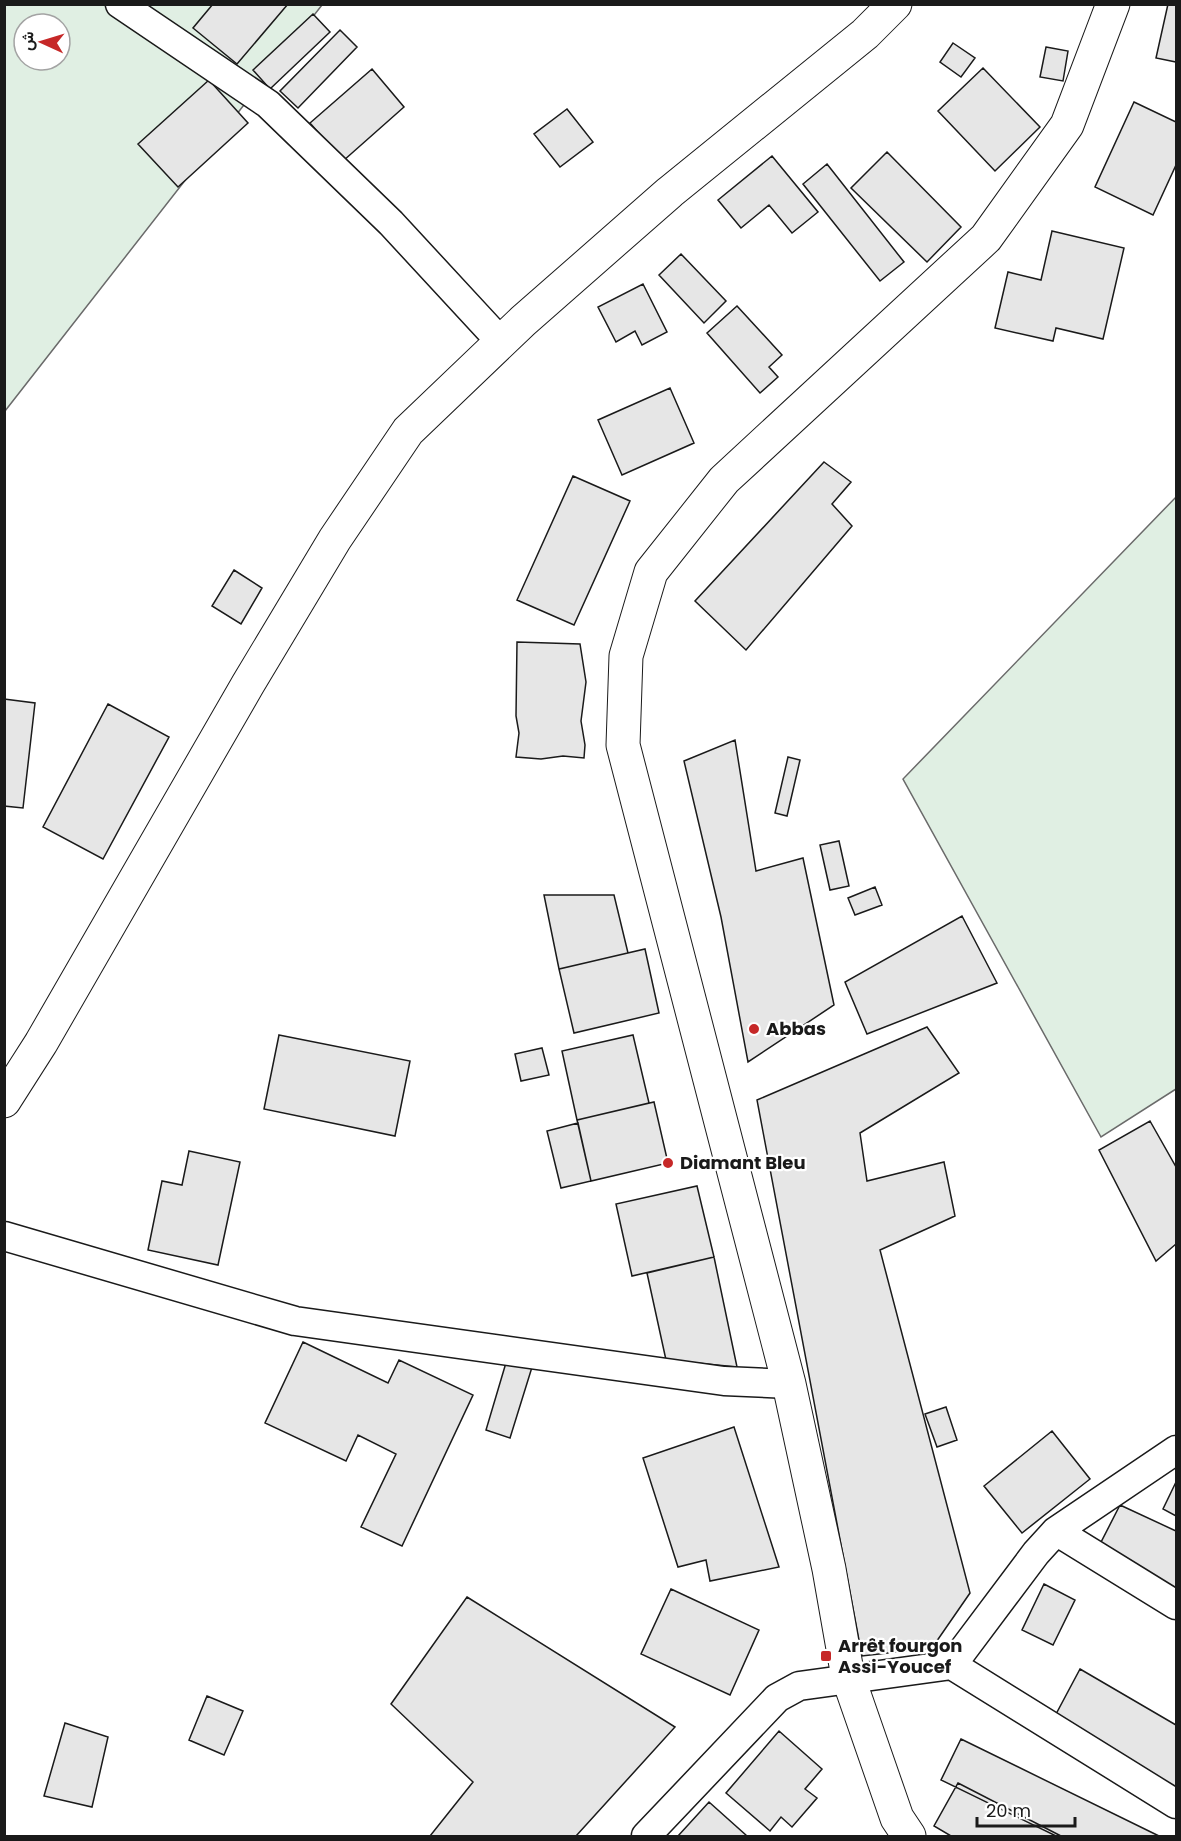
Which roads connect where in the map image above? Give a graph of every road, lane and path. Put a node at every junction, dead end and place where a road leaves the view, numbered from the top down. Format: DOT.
graph roads {
  1 [pos="120,4"];
  2 [pos="895,4"];
  3 [pos="1113,4"];
  4 [pos="501,342"];
  5 [pos="4,1101"];
  6 [pos="4,1236"];
  7 [pos="789,1384"];
  8 [pos="1176,1450"];
  9 [pos="1056,1531"];
  10 [pos="1176,1605"];
  11 [pos="952,1665"];
  12 [pos="848,1677"];
  13 [pos="1176,1804"];
  14 [pos="646,1836"];
  15 [pos="909,1836"];
  1 -- 4 [label="street"];
  2 -- 4 [label="main road"];
  3 -- 7 [label="main road"];
  4 -- 5 [label="main road"];
  6 -- 7 [label="street"];
  7 -- 12 [label="main road"];
  8 -- 9 [label="street"];
  9 -- 10 [label="street"];
  9 -- 11 [label="street"];
  11 -- 12 [label="street"];
  11 -- 13 [label="street"];
  12 -- 14 [label="street"];
  12 -- 15 [label="main road"];
}
